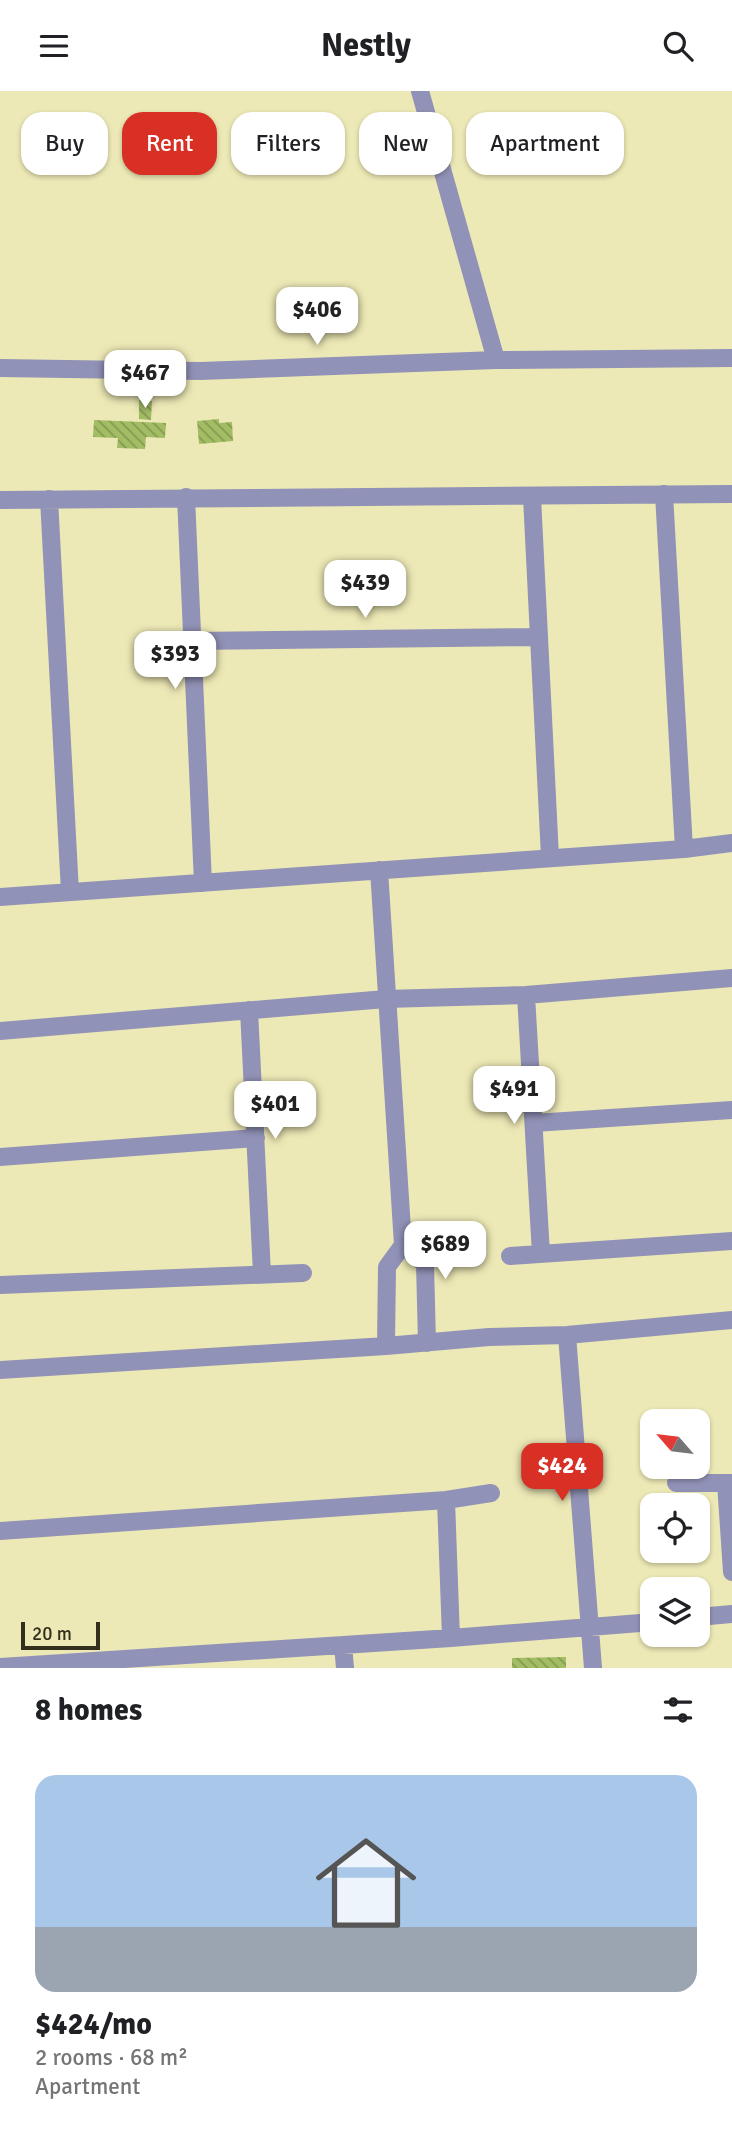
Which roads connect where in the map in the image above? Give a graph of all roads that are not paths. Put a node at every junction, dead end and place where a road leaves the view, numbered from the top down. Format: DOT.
graph roads {
  1 [pos="420,91"];
  2 [pos="732,358"];
  3 [pos="496,360"];
  4 [pos="0,367"];
  5 [pos="664,494"];
  6 [pos="732,494"];
  7 [pos="186,497"];
  8 [pos="532,497"];
  9 [pos="49,499"];
  10 [pos="0,500"];
  11 [pos="539,637"];
  12 [pos="192,641"];
  13 [pos="732,842"];
  14 [pos="684,849"];
  15 [pos="550,857"];
  16 [pos="379,870"];
  17 [pos="203,883"];
  18 [pos="70,892"];
  19 [pos="0,897"];
  20 [pos="732,978"];
  21 [pos="526,995"];
  22 [pos="386,999"];
  23 [pos="249,1010"];
  24 [pos="0,1031"];
  25 [pos="732,1110"];
  26 [pos="534,1122"];
  27 [pos="256,1138"];
  28 [pos="0,1157"];
  29 [pos="732,1241"];
  30 [pos="403,1245"];
  31 [pos="541,1254"];
  32 [pos="510,1255"];
  33 [pos="303,1273"];
  34 [pos="262,1274"];
  35 [pos="0,1285"];
  36 [pos="732,1319"];
  37 [pos="567,1335"];
  38 [pos="427,1343"];
  39 [pos="386,1346"];
  40 [pos="0,1370"];
  41 [pos="676,1483"];
  42 [pos="729,1483"];
  43 [pos="491,1493"];
  44 [pos="446,1500"];
  45 [pos="0,1531"];
  46 [pos="732,1572"];
  47 [pos="732,1614"];
  48 [pos="710,1616"];
  49 [pos="640,1623"];
  50 [pos="591,1628"];
  51 [pos="451,1638"];
  52 [pos="343,1645"];
  53 [pos="0,1667"];
  54 [pos="345,1668"];
  55 [pos="593,1668"];
  1 -- 3 [label="street"];
  2 -- 3 [label="street"];
  3 -- 4 [label="street"];
  5 -- 6 [label="street"];
  5 -- 8 [label="street"];
  5 -- 14 [label="street"];
  7 -- 8 [label="street"];
  7 -- 9 [label="street"];
  7 -- 12 [label="street"];
  8 -- 11 [label="street"];
  9 -- 10 [label="street"];
  9 -- 18 [label="street"];
  11 -- 12 [label="street"];
  11 -- 15 [label="street"];
  12 -- 17 [label="street"];
  13 -- 14 [label="street"];
  14 -- 15 [label="street"];
  15 -- 16 [label="street"];
  16 -- 17 [label="street"];
  16 -- 22 [label="street"];
  17 -- 18 [label="street"];
  18 -- 19 [label="street"];
  20 -- 21 [label="street"];
  21 -- 22 [label="street"];
  21 -- 26 [label="street"];
  22 -- 23 [label="street"];
  22 -- 30 [label="street"];
  23 -- 24 [label="street"];
  23 -- 27 [label="street"];
  25 -- 26 [label="street"];
  26 -- 31 [label="street"];
  27 -- 28 [label="street"];
  27 -- 34 [label="street"];
  29 -- 31 [label="street"];
  30 -- 38 [label="street"];
  30 -- 39 [label="street"];
  31 -- 32 [label="street"];
  33 -- 34 [label="street"];
  34 -- 35 [label="street"];
  36 -- 37 [label="street"];
  37 -- 38 [label="street"];
  37 -- 50 [label="street"];
  38 -- 39 [label="street"];
  39 -- 40 [label="street"];
  41 -- 42 [label="street"];
  42 -- 46 [label="street"];
  43 -- 44 [label="street"];
  44 -- 45 [label="street"];
  44 -- 51 [label="street"];
  47 -- 48 [label="street"];
  49 -- 50 [label="street"];
  50 -- 51 [label="street"];
  50 -- 55 [label="street"];
  51 -- 52 [label="street"];
  52 -- 53 [label="street"];
  52 -- 54 [label="street"];
}
